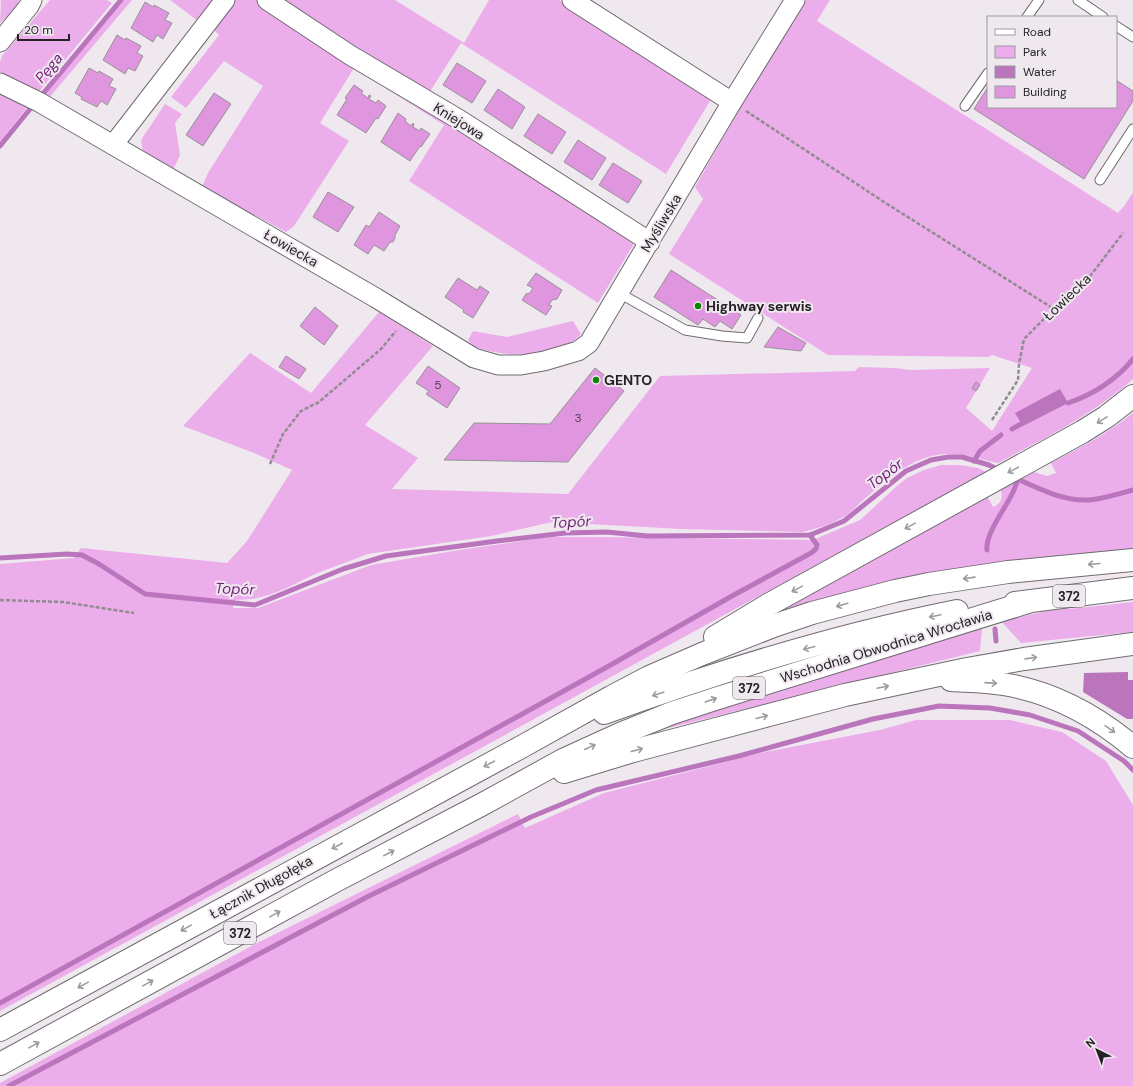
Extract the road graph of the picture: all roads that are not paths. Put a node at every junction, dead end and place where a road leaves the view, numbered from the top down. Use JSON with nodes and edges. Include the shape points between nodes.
{"nodes":[{"id":1,"x":32,"y":0,"type":"edge"},
{"id":2,"x":225,"y":0,"type":"edge"},
{"id":3,"x":267,"y":0,"type":"edge"},
{"id":4,"x":572,"y":0,"type":"edge"},
{"id":5,"x":795,"y":0,"type":"edge"},
{"id":6,"x":1039,"y":0,"type":"edge"},
{"id":7,"x":1078,"y":0,"type":"edge"},
{"id":8,"x":1028,"y":16,"type":"edge"},
{"id":9,"x":1102,"y":16,"type":"edge"},
{"id":10,"x":1117,"y":27,"type":"edge"},
{"id":11,"x":1133,"y":37,"type":"edge"},
{"id":12,"x":0,"y":42,"type":"edge"},
{"id":13,"x":987,"y":74,"type":"edge"},
{"id":14,"x":0,"y":83,"type":"edge"},
{"id":15,"x":732,"y":102,"type":"junction"},
{"id":16,"x":965,"y":106,"type":"dead end"},
{"id":17,"x":1133,"y":130,"type":"edge"},
{"id":18,"x":113,"y":145,"type":"junction"},
{"id":19,"x":1100,"y":180,"type":"dead end"},
{"id":20,"x":650,"y":242,"type":"junction"},
{"id":21,"x":619,"y":293,"type":"junction"},
{"id":22,"x":758,"y":318,"type":"dead end"},
{"id":23,"x":589,"y":343,"type":"joint"},
{"id":24,"x":1133,"y":396,"type":"edge"},
{"id":25,"x":1133,"y":560,"type":"edge"},
{"id":26,"x":1133,"y":588,"type":"edge"},
{"id":27,"x":1028,"y":602,"type":"junction"},
{"id":28,"x":1133,"y":644,"type":"edge"},
{"id":29,"x":649,"y":677,"type":"junction"},
{"id":30,"x":924,"y":678,"type":"junction"},
{"id":31,"x":523,"y":746,"type":"junction"},
{"id":32,"x":1133,"y":747,"type":"edge"},
{"id":33,"x":482,"y":805,"type":"junction"},
{"id":34,"x":0,"y":1030,"type":"edge"},
{"id":35,"x":0,"y":1064,"type":"edge"}],
"edges":[{"from":1,"to":12,"type":"street"},
{"from":2,"to":18,"type":"street"},
{"from":3,"to":20,"type":"street","name":"Kniejowa","via":[[350,55],[460,120]]},
{"from":4,"to":15,"type":"street"},
{"from":5,"to":15,"type":"street","name":"Myśliwska"},
{"from":6,"to":8,"type":"lane"},
{"from":7,"to":9,"type":"lane"},
{"from":10,"to":11,"type":"lane"},
{"from":13,"to":16,"type":"lane"},
{"from":14,"to":18,"type":"street","name":"Łowiecka","via":[[39,102]]},
{"from":15,"to":20,"type":"street","name":"Myśliwska"},
{"from":17,"to":19,"type":"lane"},
{"from":18,"to":23,"type":"street","name":"Łowiecka","via":[[474,358],[498,365],[521,365],[578,351]]},
{"from":20,"to":21,"type":"street","name":"Myśliwska"},
{"from":21,"to":22,"type":"lane","via":[[685,330],[747,338]]},
{"from":21,"to":23,"type":"street","name":"Myśliwska"},
{"from":24,"to":29,"type":"main road","one_way":true,"via":[[1106,417],[1047,452],[768,605]]},
{"from":25,"to":29,"type":"main road","one_way":true,"via":[[1008,572],[895,591],[776,625]]},
{"from":26,"to":27,"type":"main road","name":"Wschodnia Obwodnica Wrocławia","number":"372"},
{"from":27,"to":31,"type":"main road","name":"Wschodnia Obwodnica Wrocławia","number":"372","one_way":true,"via":[[972,608],[802,649],[647,698]]},
{"from":33,"to":27,"type":"main road","name":"Wschodnia Obwodnica Wrocławia","number":"372","one_way":true,"via":[[563,760],[672,713]]},
{"from":30,"to":28,"type":"main road","one_way":true,"via":[[1024,659]]},
{"from":29,"to":31,"type":"main road"},
{"from":30,"to":32,"type":"main road","one_way":true,"via":[[1001,684],[1058,699],[1085,712]]},
{"from":33,"to":30,"type":"main road","one_way":true,"via":[[568,771],[632,751],[845,695]]},
{"from":31,"to":34,"type":"main road","name":"Łącznik Długołęka","number":"372","one_way":true},
{"from":35,"to":33,"type":"main road","number":"372","one_way":true,"via":[[330,884]]}]}
